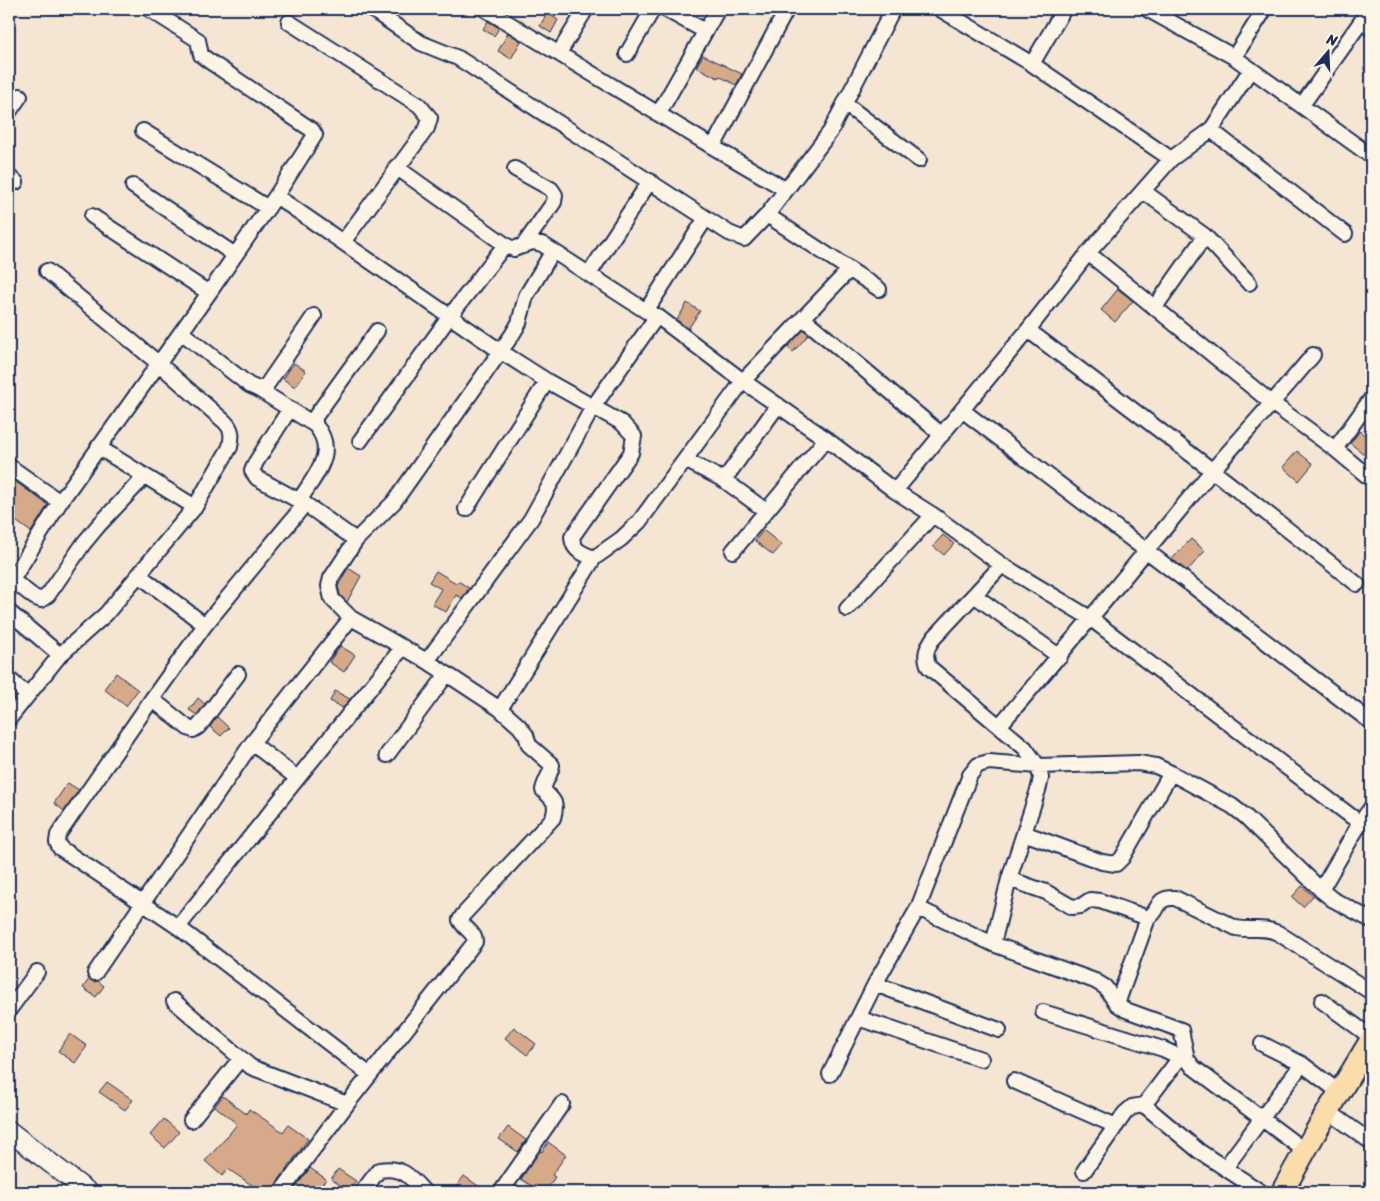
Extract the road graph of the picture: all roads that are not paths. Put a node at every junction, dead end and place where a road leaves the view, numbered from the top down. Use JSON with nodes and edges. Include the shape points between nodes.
{"nodes":[{"id":1,"x":149,"y":9,"type":"edge"},
{"id":2,"x":371,"y":9,"type":"edge"},
{"id":3,"x":485,"y":9,"type":"edge"},
{"id":4,"x":586,"y":9,"type":"edge"},
{"id":5,"x":654,"y":9,"type":"edge"},
{"id":6,"x":665,"y":9,"type":"edge"},
{"id":7,"x":718,"y":9,"type":"edge"},
{"id":8,"x":786,"y":9,"type":"edge"},
{"id":9,"x":893,"y":9,"type":"edge"},
{"id":10,"x":1064,"y":9,"type":"edge"},
{"id":11,"x":1264,"y":9,"type":"edge"},
{"id":12,"x":946,"y":10,"type":"edge"},
{"id":13,"x":1156,"y":11,"type":"edge"},
{"id":14,"x":1368,"y":19,"type":"edge"},
{"id":15,"x":289,"y":22,"type":"dead end"},
{"id":16,"x":705,"y":32,"type":"junction"},
{"id":17,"x":559,"y":53,"type":"junction"},
{"id":18,"x":627,"y":54,"type":"dead end"},
{"id":19,"x":1234,"y":57,"type":"junction"},
{"id":20,"x":1032,"y":64,"type":"junction"},
{"id":21,"x":1251,"y":69,"type":"junction"},
{"id":22,"x":20,"y":96,"type":"dead end"},
{"id":23,"x":845,"y":104,"type":"junction"},
{"id":24,"x":1302,"y":105,"type":"junction"},
{"id":25,"x":9,"y":112,"type":"edge"},
{"id":26,"x":660,"y":114,"type":"junction"},
{"id":27,"x":1212,"y":130,"type":"junction"},
{"id":28,"x":143,"y":131,"type":"dead end"},
{"id":29,"x":713,"y":147,"type":"junction"},
{"id":30,"x":1371,"y":156,"type":"edge"},
{"id":31,"x":919,"y":160,"type":"dead end"},
{"id":32,"x":1171,"y":160,"type":"junction"},
{"id":33,"x":396,"y":168,"type":"junction"},
{"id":34,"x":515,"y":169,"type":"dead end"},
{"id":35,"x":650,"y":181,"type":"junction"},
{"id":36,"x":133,"y":186,"type":"dead end"},
{"id":37,"x":785,"y":189,"type":"junction"},
{"id":38,"x":1143,"y":191,"type":"junction"},
{"id":39,"x":276,"y":196,"type":"junction"},
{"id":40,"x":268,"y":208,"type":"junction"},
{"id":41,"x":767,"y":215,"type":"junction"},
{"id":42,"x":92,"y":216,"type":"dead end"},
{"id":43,"x":706,"y":218,"type":"junction"},
{"id":44,"x":1345,"y":234,"type":"dead end"},
{"id":45,"x":1205,"y":236,"type":"junction"},
{"id":46,"x":343,"y":242,"type":"junction"},
{"id":47,"x":505,"y":245,"type":"junction"},
{"id":48,"x":523,"y":246,"type":"junction"},
{"id":49,"x":553,"y":251,"type":"junction"},
{"id":50,"x":1088,"y":253,"type":"junction"},
{"id":51,"x":235,"y":255,"type":"junction"},
{"id":52,"x":849,"y":270,"type":"junction"},
{"id":53,"x":47,"y":271,"type":"dead end"},
{"id":54,"x":589,"y":274,"type":"junction"},
{"id":55,"x":1249,"y":283,"type":"dead end"},
{"id":56,"x":879,"y":289,"type":"dead end"},
{"id":57,"x":209,"y":293,"type":"junction"},
{"id":58,"x":1155,"y":308,"type":"junction"},
{"id":59,"x":651,"y":313,"type":"junction"},
{"id":60,"x":314,"y":316,"type":"dead end"},
{"id":61,"x":450,"y":316,"type":"junction"},
{"id":62,"x":803,"y":318,"type":"junction"},
{"id":63,"x":1028,"y":330,"type":"junction"},
{"id":64,"x":376,"y":331,"type":"dead end"},
{"id":65,"x":181,"y":332,"type":"junction"},
{"id":66,"x":500,"y":351,"type":"junction"},
{"id":67,"x":1313,"y":355,"type":"dead end"},
{"id":68,"x":158,"y":363,"type":"junction"},
{"id":69,"x":547,"y":381,"type":"junction"},
{"id":70,"x":744,"y":381,"type":"junction"},
{"id":71,"x":258,"y":389,"type":"junction"},
{"id":72,"x":1371,"y":399,"type":"edge"},
{"id":73,"x":1273,"y":404,"type":"junction"},
{"id":74,"x":778,"y":405,"type":"junction"},
{"id":75,"x":593,"y":407,"type":"junction"},
{"id":76,"x":289,"y":410,"type":"junction"},
{"id":77,"x":962,"y":410,"type":"junction"},
{"id":78,"x":315,"y":425,"type":"junction"},
{"id":79,"x":942,"y":435,"type":"junction"},
{"id":80,"x":826,"y":439,"type":"junction"},
{"id":81,"x":360,"y":441,"type":"dead end"},
{"id":82,"x":98,"y":447,"type":"junction"},
{"id":83,"x":1335,"y":449,"type":"junction"},
{"id":84,"x":684,"y":460,"type":"junction"},
{"id":85,"x":9,"y":466,"type":"edge"},
{"id":86,"x":1213,"y":471,"type":"junction"},
{"id":87,"x":145,"y":476,"type":"junction"},
{"id":88,"x":1371,"y":479,"type":"edge"},
{"id":89,"x":724,"y":480,"type":"junction"},
{"id":90,"x":895,"y":492,"type":"junction"},
{"id":91,"x":60,"y":502,"type":"junction"},
{"id":92,"x":302,"y":502,"type":"junction"},
{"id":93,"x":196,"y":507,"type":"junction"},
{"id":94,"x":466,"y":508,"type":"dead end"},
{"id":95,"x":766,"y":511,"type":"junction"},
{"id":96,"x":933,"y":515,"type":"junction"},
{"id":97,"x":356,"y":540,"type":"junction"},
{"id":98,"x":733,"y":551,"type":"dead end"},
{"id":99,"x":1146,"y":551,"type":"junction"},
{"id":100,"x":594,"y":558,"type":"junction"},
{"id":101,"x":1002,"y":565,"type":"junction"},
{"id":102,"x":138,"y":575,"type":"junction"},
{"id":103,"x":10,"y":583,"type":"edge"},
{"id":104,"x":1357,"y":584,"type":"dead end"},
{"id":105,"x":974,"y":594,"type":"junction"},
{"id":106,"x":847,"y":609,"type":"dead end"},
{"id":107,"x":9,"y":612,"type":"edge"},
{"id":108,"x":351,"y":618,"type":"junction"},
{"id":109,"x":1090,"y":618,"type":"junction"},
{"id":110,"x":205,"y":625,"type":"junction"},
{"id":111,"x":403,"y":647,"type":"junction"},
{"id":112,"x":60,"y":655,"type":"junction"},
{"id":113,"x":1060,"y":657,"type":"junction"},
{"id":114,"x":427,"y":661,"type":"junction"},
{"id":115,"x":238,"y":674,"type":"dead end"},
{"id":116,"x":447,"y":674,"type":"junction"},
{"id":117,"x":9,"y":678,"type":"edge"},
{"id":118,"x":28,"y":695,"type":"junction"},
{"id":119,"x":152,"y":699,"type":"junction"},
{"id":120,"x":500,"y":709,"type":"junction"},
{"id":121,"x":9,"y":719,"type":"edge"},
{"id":122,"x":1371,"y":722,"type":"edge"},
{"id":123,"x":1000,"y":725,"type":"junction"},
{"id":124,"x":252,"y":743,"type":"junction"},
{"id":125,"x":387,"y":755,"type":"dead end"},
{"id":126,"x":1038,"y":766,"type":"junction"},
{"id":127,"x":1171,"y":773,"type":"junction"},
{"id":128,"x":297,"y":778,"type":"junction"},
{"id":129,"x":1371,"y":808,"type":"edge"},
{"id":130,"x":1360,"y":823,"type":"junction"},
{"id":131,"x":1024,"y":833,"type":"junction"},
{"id":132,"x":1009,"y":879,"type":"junction"},
{"id":133,"x":1321,"y":890,"type":"junction"},
{"id":134,"x":144,"y":903,"type":"junction"},
{"id":135,"x":918,"y":908,"type":"junction"},
{"id":136,"x":1148,"y":918,"type":"junction"},
{"id":137,"x":1371,"y":920,"type":"edge"},
{"id":138,"x":178,"y":927,"type":"junction"},
{"id":139,"x":993,"y":944,"type":"junction"},
{"id":140,"x":37,"y":972,"type":"dead end"},
{"id":141,"x":95,"y":973,"type":"dead end"},
{"id":142,"x":875,"y":984,"type":"junction"},
{"id":143,"x":1371,"y":992,"type":"edge"},
{"id":144,"x":174,"y":1001,"type":"dead end"},
{"id":145,"x":1322,"y":1001,"type":"dead end"},
{"id":146,"x":1117,"y":1004,"type":"junction"},
{"id":147,"x":9,"y":1010,"type":"edge"},
{"id":148,"x":1043,"y":1012,"type":"dead end"},
{"id":149,"x":858,"y":1018,"type":"junction"},
{"id":150,"x":999,"y":1030,"type":"dead end"},
{"id":151,"x":1371,"y":1038,"type":"edge"},
{"id":152,"x":1262,"y":1044,"type":"dead end"},
{"id":153,"x":1182,"y":1054,"type":"junction"},
{"id":154,"x":241,"y":1058,"type":"junction"},
{"id":155,"x":981,"y":1059,"type":"dead end"},
{"id":156,"x":1302,"y":1064,"type":"junction"},
{"id":157,"x":830,"y":1074,"type":"dead end"},
{"id":158,"x":370,"y":1075,"type":"junction"},
{"id":159,"x":1014,"y":1081,"type":"dead end"},
{"id":160,"x":1339,"y":1092,"type":"junction"},
{"id":161,"x":347,"y":1104,"type":"junction"},
{"id":162,"x":562,"y":1104,"type":"dead end"},
{"id":163,"x":1144,"y":1105,"type":"junction"},
{"id":164,"x":1328,"y":1111,"type":"junction"},
{"id":165,"x":1261,"y":1118,"type":"junction"},
{"id":166,"x":191,"y":1120,"type":"dead end"},
{"id":167,"x":1116,"y":1126,"type":"junction"},
{"id":168,"x":9,"y":1131,"type":"edge"},
{"id":169,"x":1371,"y":1142,"type":"edge"},
{"id":170,"x":1305,"y":1151,"type":"junction"},
{"id":171,"x":1225,"y":1168,"type":"junction"},
{"id":172,"x":1084,"y":1170,"type":"dead end"},
{"id":173,"x":86,"y":1192,"type":"edge"},
{"id":174,"x":281,"y":1192,"type":"edge"},
{"id":175,"x":362,"y":1192,"type":"edge"},
{"id":176,"x":424,"y":1192,"type":"edge"},
{"id":177,"x":501,"y":1192,"type":"edge"},
{"id":178,"x":1261,"y":1192,"type":"edge"},
{"id":179,"x":1282,"y":1192,"type":"edge"}],
"edges":[{"from":1,"to":39,"type":"street","via":[[198,40],[201,54],[209,61],[312,130],[315,136]]},
{"from":2,"to":35,"type":"street","via":[[421,42],[458,58]]},
{"from":3,"to":17,"type":"street"},
{"from":4,"to":17,"type":"street"},
{"from":5,"to":18,"type":"street"},
{"from":6,"to":16,"type":"street"},
{"from":7,"to":16,"type":"street"},
{"from":8,"to":29,"type":"street"},
{"from":9,"to":23,"type":"street"},
{"from":10,"to":20,"type":"street"},
{"from":11,"to":19,"type":"street"},
{"from":12,"to":20,"type":"street"},
{"from":13,"to":19,"type":"street"},
{"from":14,"to":24,"type":"street"},
{"from":15,"to":33,"type":"street","via":[[419,105],[430,118]]},
{"from":16,"to":26,"type":"street"},
{"from":17,"to":26,"type":"street"},
{"from":19,"to":21,"type":"street"},
{"from":20,"to":32,"type":"street"},
{"from":21,"to":24,"type":"street"},
{"from":21,"to":27,"type":"street"},
{"from":22,"to":25,"type":"street"},
{"from":23,"to":31,"type":"street"},
{"from":23,"to":37,"type":"street","via":[[830,132]]},
{"from":24,"to":30,"type":"street"},
{"from":26,"to":29,"type":"street"},
{"from":27,"to":32,"type":"street"},
{"from":27,"to":44,"type":"street"},
{"from":28,"to":40,"type":"street"},
{"from":29,"to":37,"type":"street"},
{"from":32,"to":38,"type":"street"},
{"from":33,"to":46,"type":"street"},
{"from":33,"to":47,"type":"street"},
{"from":34,"to":48,"type":"street","via":[[555,195],[554,202]]},
{"from":35,"to":43,"type":"street"},
{"from":35,"to":54,"type":"street"},
{"from":36,"to":51,"type":"street"},
{"from":37,"to":41,"type":"street"},
{"from":38,"to":45,"type":"street"},
{"from":38,"to":50,"type":"street"},
{"from":39,"to":40,"type":"street"},
{"from":39,"to":46,"type":"street"},
{"from":40,"to":51,"type":"street"},
{"from":41,"to":43,"type":"street","via":[[744,239]]},
{"from":41,"to":52,"type":"street"},
{"from":42,"to":57,"type":"street"},
{"from":43,"to":59,"type":"street"},
{"from":45,"to":55,"type":"street"},
{"from":45,"to":58,"type":"street"},
{"from":46,"to":61,"type":"street"},
{"from":47,"to":48,"type":"street","via":[[514,249]]},
{"from":47,"to":61,"type":"street"},
{"from":48,"to":49,"type":"street","via":[[532,242]]},
{"from":49,"to":54,"type":"street"},
{"from":49,"to":66,"type":"street","via":[[526,296],[519,323]]},
{"from":50,"to":58,"type":"street"},
{"from":50,"to":63,"type":"street"},
{"from":51,"to":57,"type":"street"},
{"from":52,"to":56,"type":"street"},
{"from":52,"to":62,"type":"street"},
{"from":53,"to":68,"type":"street"},
{"from":54,"to":59,"type":"street"},
{"from":57,"to":65,"type":"street"},
{"from":58,"to":73,"type":"street"},
{"from":59,"to":70,"type":"street"},
{"from":59,"to":75,"type":"street"},
{"from":60,"to":71,"type":"street","via":[[266,386]]},
{"from":61,"to":66,"type":"street"},
{"from":61,"to":81,"type":"street"},
{"from":62,"to":70,"type":"street"},
{"from":62,"to":79,"type":"street"},
{"from":63,"to":77,"type":"street"},
{"from":63,"to":86,"type":"street"},
{"from":64,"to":78,"type":"street","via":[[319,409]]},
{"from":65,"to":68,"type":"street"},
{"from":65,"to":71,"type":"street"},
{"from":66,"to":69,"type":"street"},
{"from":66,"to":97,"type":"street","via":[[394,502]]},
{"from":67,"to":73,"type":"street"},
{"from":68,"to":82,"type":"street"},
{"from":68,"to":93,"type":"street","via":[[231,429],[230,447]]},
{"from":69,"to":75,"type":"street"},
{"from":69,"to":94,"type":"street"},
{"from":70,"to":74,"type":"street"},
{"from":70,"to":84,"type":"street"},
{"from":71,"to":76,"type":"street"},
{"from":72,"to":83,"type":"street"},
{"from":73,"to":83,"type":"street"},
{"from":73,"to":86,"type":"street"},
{"from":74,"to":80,"type":"street"},
{"from":74,"to":89,"type":"street"},
{"from":75,"to":100,"type":"street","via":[[622,423],[634,436],[631,453],[572,538],[576,550]]},
{"from":75,"to":114,"type":"street","via":[[531,519]]},
{"from":76,"to":78,"type":"street"},
{"from":76,"to":92,"type":"street","via":[[252,471],[256,478]]},
{"from":77,"to":79,"type":"street"},
{"from":77,"to":99,"type":"street"},
{"from":78,"to":92,"type":"street","via":[[325,442],[325,452]]},
{"from":79,"to":90,"type":"street"},
{"from":80,"to":90,"type":"street"},
{"from":80,"to":95,"type":"street"},
{"from":82,"to":87,"type":"street"},
{"from":82,"to":91,"type":"street"},
{"from":83,"to":88,"type":"street"},
{"from":84,"to":89,"type":"street"},
{"from":84,"to":100,"type":"street","via":[[639,522]]},
{"from":85,"to":91,"type":"street"},
{"from":86,"to":99,"type":"street"},
{"from":86,"to":104,"type":"street"},
{"from":87,"to":93,"type":"street"},
{"from":87,"to":103,"type":"street","via":[[84,543],[48,595],[41,600]]},
{"from":89,"to":95,"type":"street"},
{"from":90,"to":96,"type":"street"},
{"from":91,"to":103,"type":"street"},
{"from":92,"to":97,"type":"street"},
{"from":92,"to":110,"type":"street"},
{"from":93,"to":102,"type":"street"},
{"from":95,"to":98,"type":"street"},
{"from":96,"to":101,"type":"street"},
{"from":96,"to":106,"type":"street"},
{"from":97,"to":108,"type":"street","via":[[329,586],[332,599]]},
{"from":99,"to":109,"type":"street"},
{"from":99,"to":122,"type":"street"},
{"from":100,"to":120,"type":"street"},
{"from":101,"to":105,"type":"street"},
{"from":101,"to":109,"type":"street"},
{"from":102,"to":110,"type":"street"},
{"from":102,"to":112,"type":"street","via":[[106,614]]},
{"from":105,"to":113,"type":"street"},
{"from":105,"to":123,"type":"street","via":[[932,640],[925,658],[929,667]]},
{"from":107,"to":112,"type":"street"},
{"from":108,"to":111,"type":"street"},
{"from":108,"to":124,"type":"street"},
{"from":109,"to":113,"type":"street"},
{"from":109,"to":130,"type":"street"},
{"from":110,"to":119,"type":"street"},
{"from":111,"to":114,"type":"street"},
{"from":111,"to":128,"type":"street"},
{"from":112,"to":118,"type":"street"},
{"from":113,"to":123,"type":"street"},
{"from":114,"to":116,"type":"street"},
{"from":115,"to":119,"type":"street","via":[[203,722],[192,730]]},
{"from":116,"to":120,"type":"street"},
{"from":116,"to":125,"type":"street"},
{"from":117,"to":118,"type":"street"},
{"from":118,"to":121,"type":"street"},
{"from":119,"to":134,"type":"street","via":[[56,842],[60,848]]},
{"from":120,"to":158,"type":"street","via":[[519,726],[529,745],[552,765],[543,790],[555,802],[556,810],[553,818],[460,920],[462,926],[474,935],[475,942]]},
{"from":123,"to":126,"type":"street","via":[[1025,748]]},
{"from":124,"to":128,"type":"street"},
{"from":124,"to":134,"type":"street"},
{"from":126,"to":127,"type":"street","via":[[1138,763]]},
{"from":126,"to":131,"type":"street","via":[[1041,778]]},
{"from":126,"to":135,"type":"street","via":[[978,764],[970,775]]},
{"from":127,"to":131,"type":"street","via":[[1116,864],[1102,862]]},
{"from":127,"to":133,"type":"street","via":[[1245,816]]},
{"from":128,"to":138,"type":"street"},
{"from":129,"to":130,"type":"street"},
{"from":130,"to":133,"type":"street"},
{"from":131,"to":132,"type":"street"},
{"from":132,"to":136,"type":"street","via":[[1046,892],[1072,906],[1100,900]]},
{"from":132,"to":139,"type":"street"},
{"from":133,"to":137,"type":"street"},
{"from":134,"to":138,"type":"street"},
{"from":134,"to":141,"type":"street"},
{"from":135,"to":139,"type":"street"},
{"from":135,"to":142,"type":"street"},
{"from":136,"to":143,"type":"street","via":[[1166,898],[1175,898],[1236,928],[1259,928],[1278,933]]},
{"from":136,"to":146,"type":"street"},
{"from":138,"to":158,"type":"street"},
{"from":139,"to":146,"type":"street","via":[[1095,981],[1105,987]]},
{"from":140,"to":147,"type":"street"},
{"from":142,"to":149,"type":"street"},
{"from":142,"to":150,"type":"street"},
{"from":144,"to":154,"type":"street"},
{"from":145,"to":151,"type":"street"},
{"from":146,"to":153,"type":"street","via":[[1181,1030]]},
{"from":148,"to":153,"type":"street"},
{"from":149,"to":155,"type":"street"},
{"from":149,"to":157,"type":"street"},
{"from":151,"to":160,"type":"main road"},
{"from":152,"to":156,"type":"street"},
{"from":153,"to":163,"type":"street"},
{"from":153,"to":165,"type":"street","via":[[1194,1067]]},
{"from":154,"to":161,"type":"street","via":[[251,1067]]},
{"from":154,"to":166,"type":"street"},
{"from":156,"to":160,"type":"street"},
{"from":156,"to":165,"type":"street"},
{"from":158,"to":161,"type":"street"},
{"from":159,"to":167,"type":"street"},
{"from":160,"to":164,"type":"main road"},
{"from":161,"to":174,"type":"street"},
{"from":162,"to":177,"type":"street"},
{"from":163,"to":167,"type":"street","via":[[1132,1107]]},
{"from":163,"to":171,"type":"street","via":[[1199,1151]]},
{"from":164,"to":169,"type":"street"},
{"from":164,"to":170,"type":"main road"},
{"from":165,"to":170,"type":"street"},
{"from":165,"to":171,"type":"street"},
{"from":167,"to":172,"type":"street"},
{"from":168,"to":173,"type":"main road"},
{"from":170,"to":179,"type":"main road"},
{"from":171,"to":178,"type":"street"},
{"from":175,"to":176,"type":"street","via":[[379,1170],[390,1168],[407,1174]]}]}
